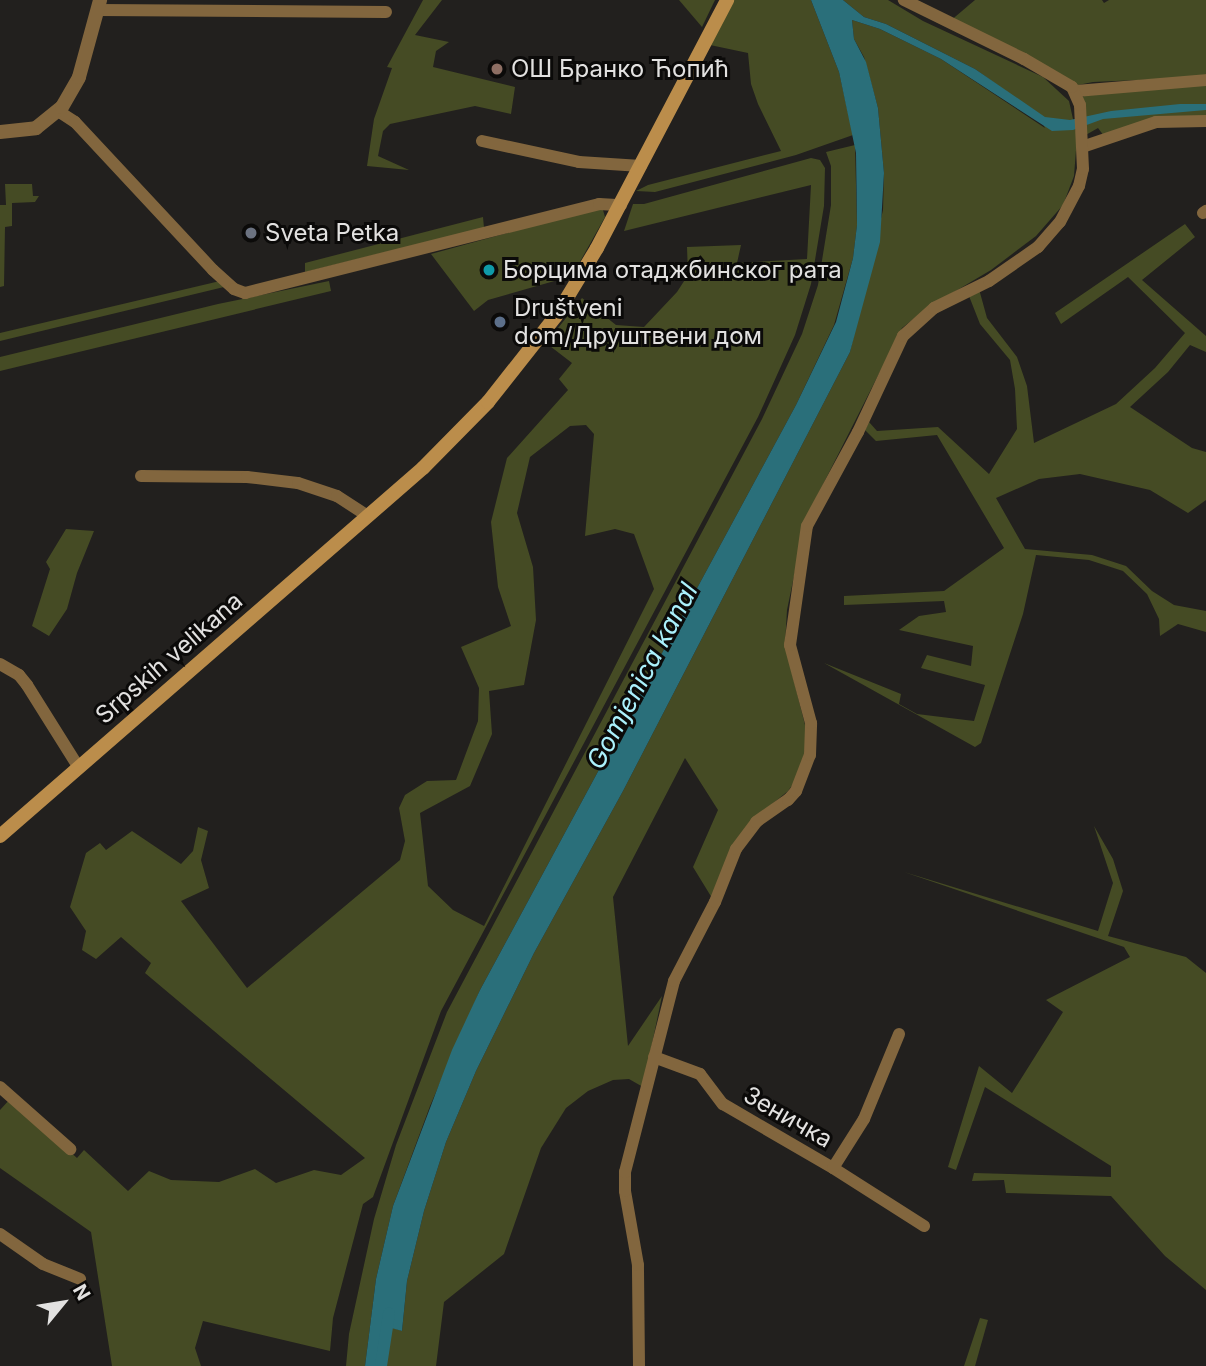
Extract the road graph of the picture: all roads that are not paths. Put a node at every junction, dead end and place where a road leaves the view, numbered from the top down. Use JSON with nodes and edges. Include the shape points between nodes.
{"nodes":[{"id":1,"x":727,"y":0,"type":"edge"},
{"id":2,"x":904,"y":0,"type":"edge"},
{"id":3,"x":98,"y":5,"type":"edge"},
{"id":4,"x":720,"y":7,"type":"edge"},
{"id":5,"x":386,"y":12,"type":"dead end"},
{"id":6,"x":1206,"y":80,"type":"edge"},
{"id":7,"x":1076,"y":91,"type":"junction"},
{"id":8,"x":58,"y":111,"type":"junction"},
{"id":9,"x":1206,"y":121,"type":"edge"},
{"id":10,"x":0,"y":132,"type":"edge"},
{"id":11,"x":482,"y":141,"type":"dead end"},
{"id":12,"x":1084,"y":141,"type":"junction"},
{"id":13,"x":641,"y":166,"type":"junction"},
{"id":14,"x":621,"y":205,"type":"junction"},
{"id":15,"x":141,"y":476,"type":"dead end"},
{"id":16,"x":368,"y":516,"type":"junction"},
{"id":17,"x":0,"y":664,"type":"edge"},
{"id":18,"x":79,"y":768,"type":"junction"},
{"id":19,"x":0,"y":836,"type":"edge"},
{"id":20,"x":899,"y":1034,"type":"dead end"},
{"id":21,"x":654,"y":1057,"type":"junction"},
{"id":22,"x":0,"y":1087,"type":"edge"},
{"id":23,"x":70,"y":1149,"type":"dead end"},
{"id":24,"x":833,"y":1168,"type":"junction"},
{"id":25,"x":924,"y":1226,"type":"dead end"},
{"id":26,"x":0,"y":1234,"type":"edge"},
{"id":27,"x":80,"y":1279,"type":"dead end"},
{"id":28,"x":639,"y":1366,"type":"edge"}],
"edges":[{"from":1,"to":4,"type":"main road","name":"Srpskih velikana"},
{"from":2,"to":7,"type":"street","via":[[1024,59]]},
{"from":3,"to":5,"type":"street"},
{"from":3,"to":8,"type":"street","via":[[79,77]]},
{"from":4,"to":13,"type":"main road","name":"Srpskih velikana"},
{"from":6,"to":7,"type":"street"},
{"from":7,"to":12,"type":"street"},
{"from":8,"to":10,"type":"street","via":[[36,128]]},
{"from":8,"to":14,"type":"street","via":[[75,122],[213,270],[245,293],[599,204]]},
{"from":9,"to":12,"type":"street","via":[[1156,122]]},
{"from":11,"to":13,"type":"street","via":[[579,162]]},
{"from":12,"to":21,"type":"street","via":[[1083,169],[1073,199],[1038,247],[980,286],[934,308],[903,336],[858,432],[813,512],[803,545],[790,645],[811,723],[807,766],[788,800],[757,822],[736,849],[715,902],[674,981]]},
{"from":13,"to":14,"type":"main road","name":"Srpskih velikana"},
{"from":14,"to":16,"type":"main road","name":"Srpskih velikana","via":[[556,316],[514,371],[449,443]]},
{"from":15,"to":16,"type":"street","via":[[247,477],[298,483],[337,496]]},
{"from":16,"to":18,"type":"main road","name":"Srpskih velikana"},
{"from":17,"to":18,"type":"street","via":[[27,685]]},
{"from":18,"to":19,"type":"main road","name":"Srpskih velikana"},
{"from":20,"to":24,"type":"street","name":"Зеничка","via":[[864,1119]]},
{"from":21,"to":24,"type":"street","name":"Зеничка","via":[[700,1074],[723,1104]]},
{"from":21,"to":28,"type":"street","via":[[625,1172],[638,1265]]},
{"from":22,"to":23,"type":"street"},
{"from":24,"to":25,"type":"street","name":"Зеничка"},
{"from":26,"to":27,"type":"street","via":[[43,1265]]}]}
